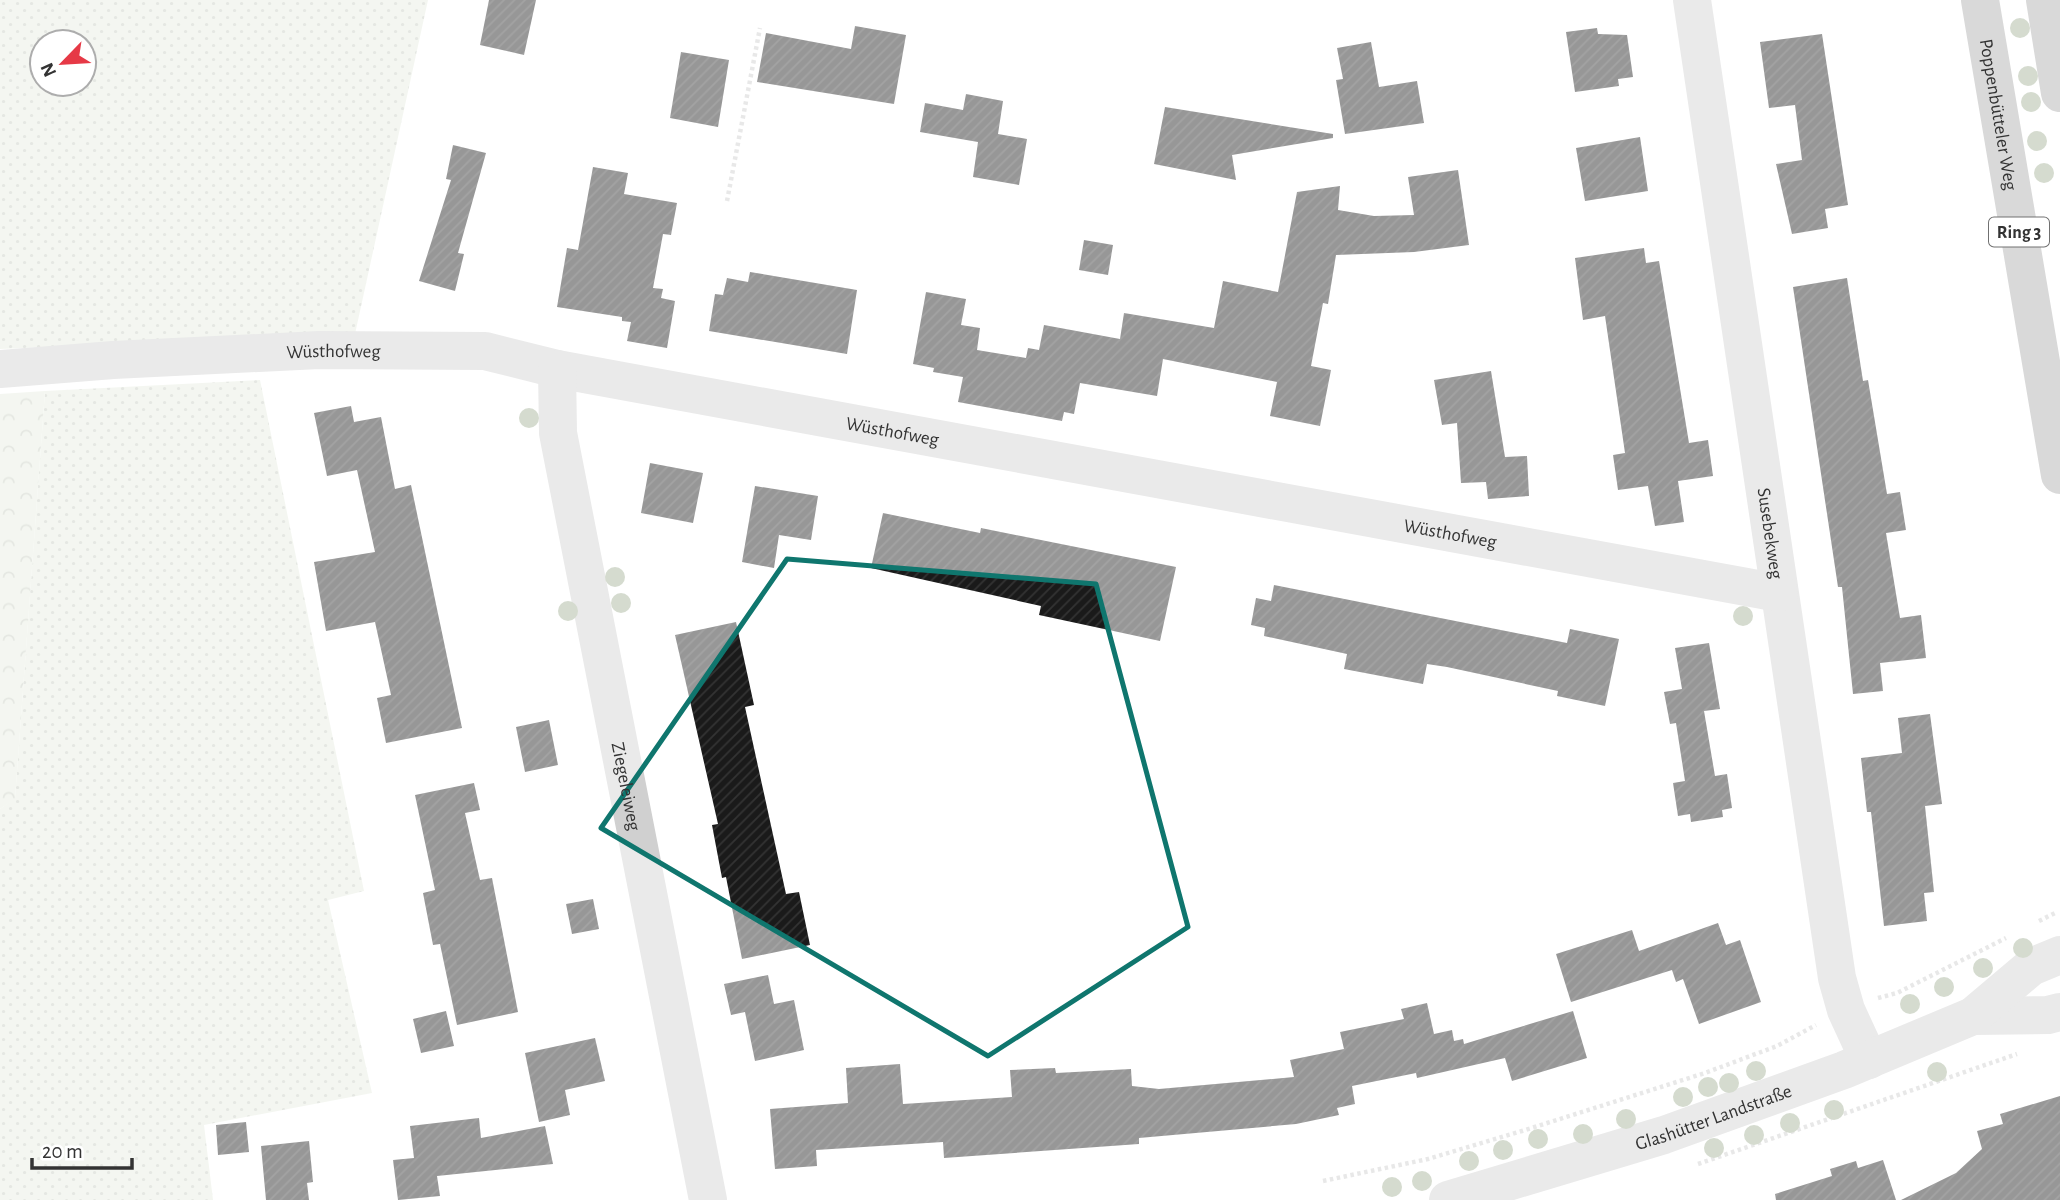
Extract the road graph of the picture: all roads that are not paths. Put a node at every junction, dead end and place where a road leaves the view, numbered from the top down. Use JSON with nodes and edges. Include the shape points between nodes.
{"nodes":[{"id":1,"x":1692,"y":0,"type":"edge"},
{"id":2,"x":1980,"y":0,"type":"edge"},
{"id":3,"x":2045,"y":0,"type":"edge"},
{"id":4,"x":2060,"y":93,"type":"edge"},
{"id":5,"x":0,"y":369,"type":"edge"},
{"id":6,"x":557,"y":369,"type":"junction"},
{"id":7,"x":2060,"y":475,"type":"edge"},
{"id":8,"x":1779,"y":593,"type":"junction"},
{"id":9,"x":2060,"y":955,"type":"edge"},
{"id":10,"x":2060,"y":1012,"type":"edge"},
{"id":11,"x":1973,"y":1016,"type":"junction"},
{"id":12,"x":1869,"y":1060,"type":"junction"},
{"id":13,"x":708,"y":1200,"type":"edge"},
{"id":14,"x":1448,"y":1200,"type":"edge"}],
"edges":[{"from":1,"to":8,"type":"street","name":"Susebekweg"},
{"from":2,"to":7,"type":"main road","name":"Poppenbütteler Weg","number":"Ring 3"},
{"from":3,"to":4,"type":"main road"},
{"from":5,"to":6,"type":"street","name":"Wüsthofweg","via":[[333,350],[485,351]]},
{"from":6,"to":8,"type":"street","name":"Wüsthofweg"},
{"from":6,"to":13,"type":"street","name":"Ziegeleiweg","via":[[558,433]]},
{"from":8,"to":12,"type":"street","name":"Susebekweg","via":[[1837,978]]},
{"from":9,"to":11,"type":"street","name":"Glashütter Landstraße","via":[[2031,967]]},
{"from":10,"to":11,"type":"street","name":"Glashütter Landstraße"},
{"from":11,"to":12,"type":"street","name":"Glashütter Landstraße"},
{"from":12,"to":14,"type":"street","name":"Glashütter Landstraße","via":[[1664,1135]]}]}
